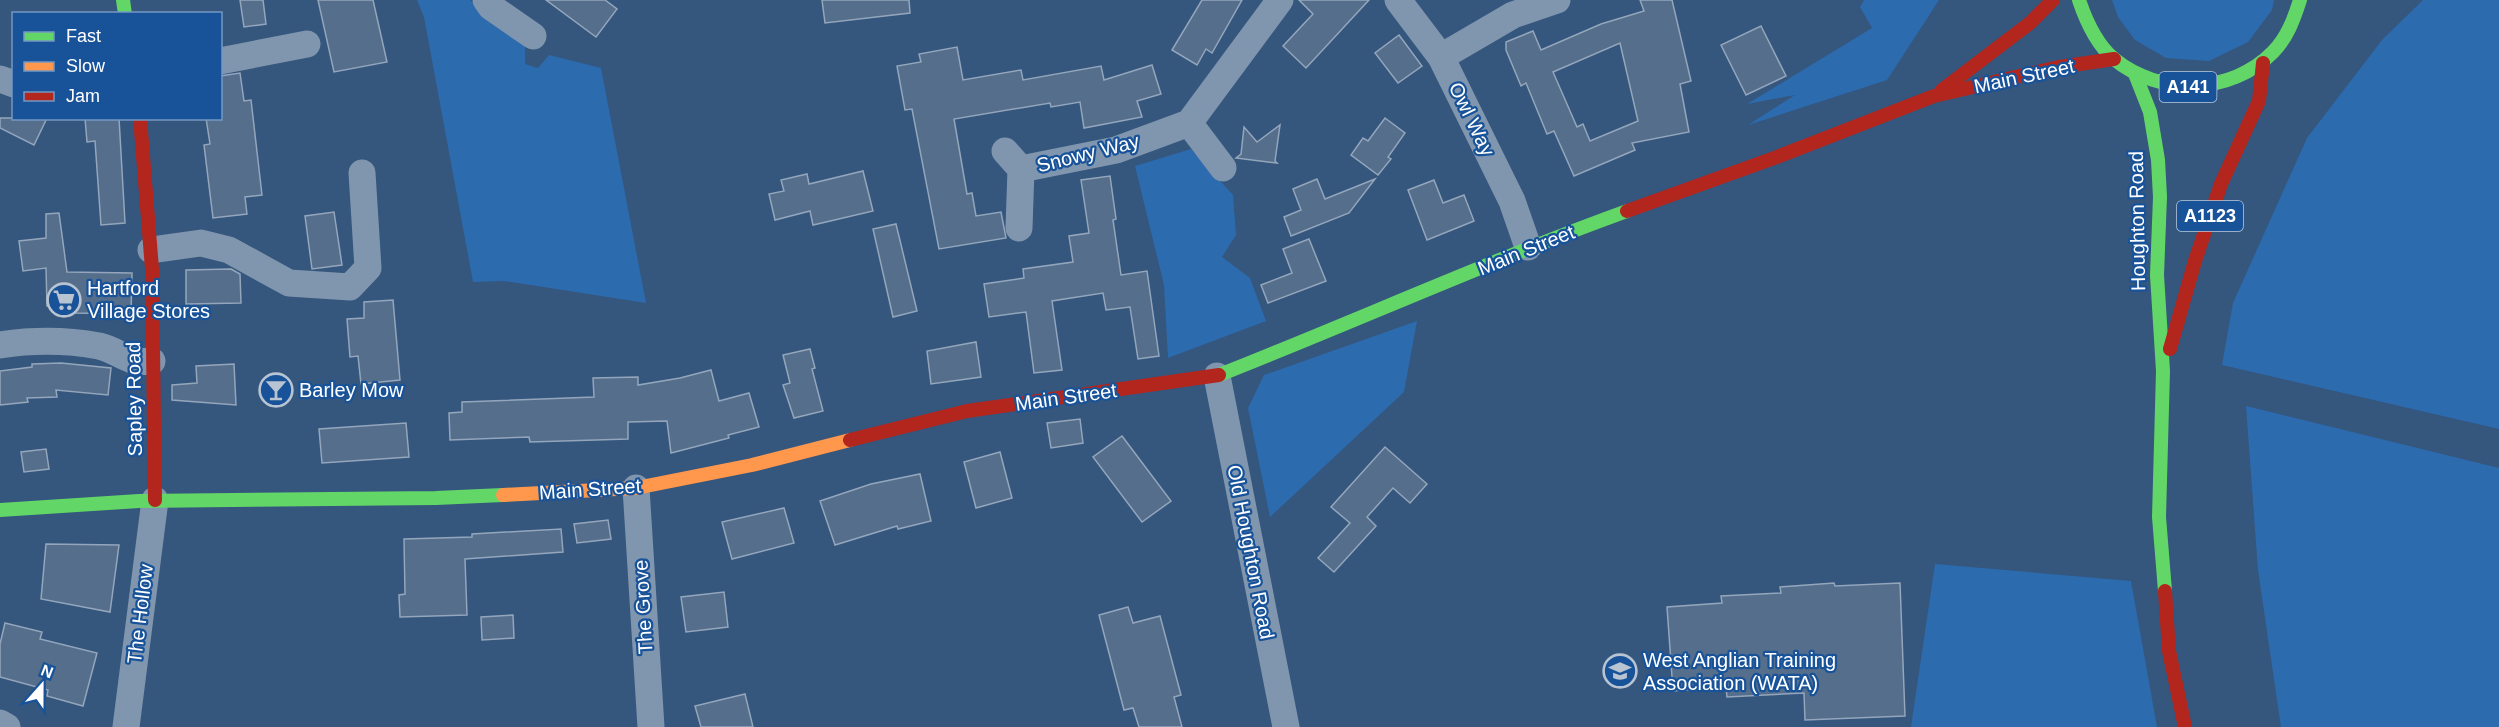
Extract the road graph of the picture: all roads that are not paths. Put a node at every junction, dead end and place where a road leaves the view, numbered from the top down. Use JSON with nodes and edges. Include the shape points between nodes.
{"nodes":[{"id":1,"x":486,"y":0,"type":"edge"},
{"id":2,"x":1280,"y":0,"type":"edge"},
{"id":3,"x":1398,"y":0,"type":"edge"},
{"id":4,"x":1557,"y":0,"type":"edge"},
{"id":5,"x":2053,"y":0,"type":"edge"},
{"id":6,"x":2079,"y":0,"type":"edge"},
{"id":7,"x":2300,"y":0,"type":"edge"},
{"id":8,"x":533,"y":36,"type":"dead end"},
{"id":9,"x":307,"y":44,"type":"dead end"},
{"id":10,"x":1441,"y":57,"type":"junction"},
{"id":11,"x":2114,"y":59,"type":"junction"},
{"id":12,"x":222,"y":61,"type":"edge"},
{"id":13,"x":2263,"y":63,"type":"junction"},
{"id":14,"x":2135,"y":74,"type":"junction"},
{"id":15,"x":1934,"y":96,"type":"junction"},
{"id":16,"x":140,"y":120,"type":"edge"},
{"id":17,"x":1189,"y":123,"type":"junction"},
{"id":18,"x":1223,"y":168,"type":"dead end"},
{"id":19,"x":362,"y":173,"type":"dead end"},
{"id":20,"x":1019,"y":228,"type":"dead end"},
{"id":21,"x":1528,"y":247,"type":"junction"},
{"id":22,"x":151,"y":250,"type":"junction"},
{"id":23,"x":0,"y":345,"type":"edge"},
{"id":24,"x":152,"y":361,"type":"junction"},
{"id":25,"x":2163,"y":371,"type":"junction"},
{"id":26,"x":1217,"y":376,"type":"junction"},
{"id":27,"x":636,"y":488,"type":"junction"},
{"id":28,"x":155,"y":500,"type":"junction"},
{"id":29,"x":0,"y":510,"type":"edge"},
{"id":30,"x":0,"y":723,"type":"edge"},
{"id":31,"x":7,"y":727,"type":"edge"},
{"id":32,"x":126,"y":727,"type":"edge"},
{"id":33,"x":651,"y":727,"type":"edge"},
{"id":34,"x":1286,"y":727,"type":"edge"},
{"id":35,"x":2185,"y":727,"type":"edge"}],
"edges":[{"from":1,"to":8,"type":"street"},
{"from":2,"to":17,"type":"street"},
{"from":3,"to":10,"type":"street","name":"Owl Way"},
{"from":4,"to":10,"type":"street","via":[[1513,15]]},
{"from":5,"to":15,"type":"main road","name":"Main Street","via":[[2030,23]]},
{"from":6,"to":11,"type":"main road","number":"A141","via":[[2099,42]]},
{"from":7,"to":13,"type":"main road","number":"A141","via":[[2287,33]]},
{"from":9,"to":12,"type":"street"},
{"from":10,"to":21,"type":"street","name":"Owl Way","via":[[1512,201]]},
{"from":11,"to":14,"type":"main road","number":"A141"},
{"from":11,"to":15,"type":"main road","name":"Main Street","via":[[2059,67]]},
{"from":13,"to":14,"type":"main road","number":"A141","via":[[2235,78],[2197,87],[2169,86]]},
{"from":13,"to":25,"type":"main road","name":"Houghton Road","number":"A1123","via":[[2259,101],[2221,184]]},
{"from":14,"to":25,"type":"main road","name":"Houghton Road","number":"A1123","via":[[2150,112],[2158,160],[2157,275]]},
{"from":15,"to":21,"type":"main road","name":"Main Street"},
{"from":16,"to":22,"type":"main road","name":"Sapley Road"},
{"from":17,"to":18,"type":"street"},
{"from":17,"to":20,"type":"street","name":"Snowy Way","via":[[1116,150],[1013,160]]},
{"from":19,"to":22,"type":"street","via":[[368,268],[350,287],[289,283],[229,250],[201,243]]},
{"from":21,"to":26,"type":"main road","name":"Main Street"},
{"from":22,"to":24,"type":"main road","name":"Sapley Road"},
{"from":23,"to":24,"type":"street","via":[[34,340],[101,346],[138,363]]},
{"from":24,"to":28,"type":"main road","name":"Sapley Road"},
{"from":25,"to":35,"type":"main road","name":"Houghton Road","number":"A1123","via":[[2159,517],[2169,651]]},
{"from":26,"to":27,"type":"main road","name":"Main Street","via":[[967,411],[752,465]]},
{"from":26,"to":34,"type":"street","name":"Old Houghton Road"},
{"from":27,"to":28,"type":"main road","name":"Main Street","via":[[436,498]]},
{"from":27,"to":33,"type":"street","name":"The Grove"},
{"from":28,"to":29,"type":"main road","name":"Main Street"},
{"from":28,"to":32,"type":"street","name":"The Hollow"},
{"from":30,"to":31,"type":"street"}]}
